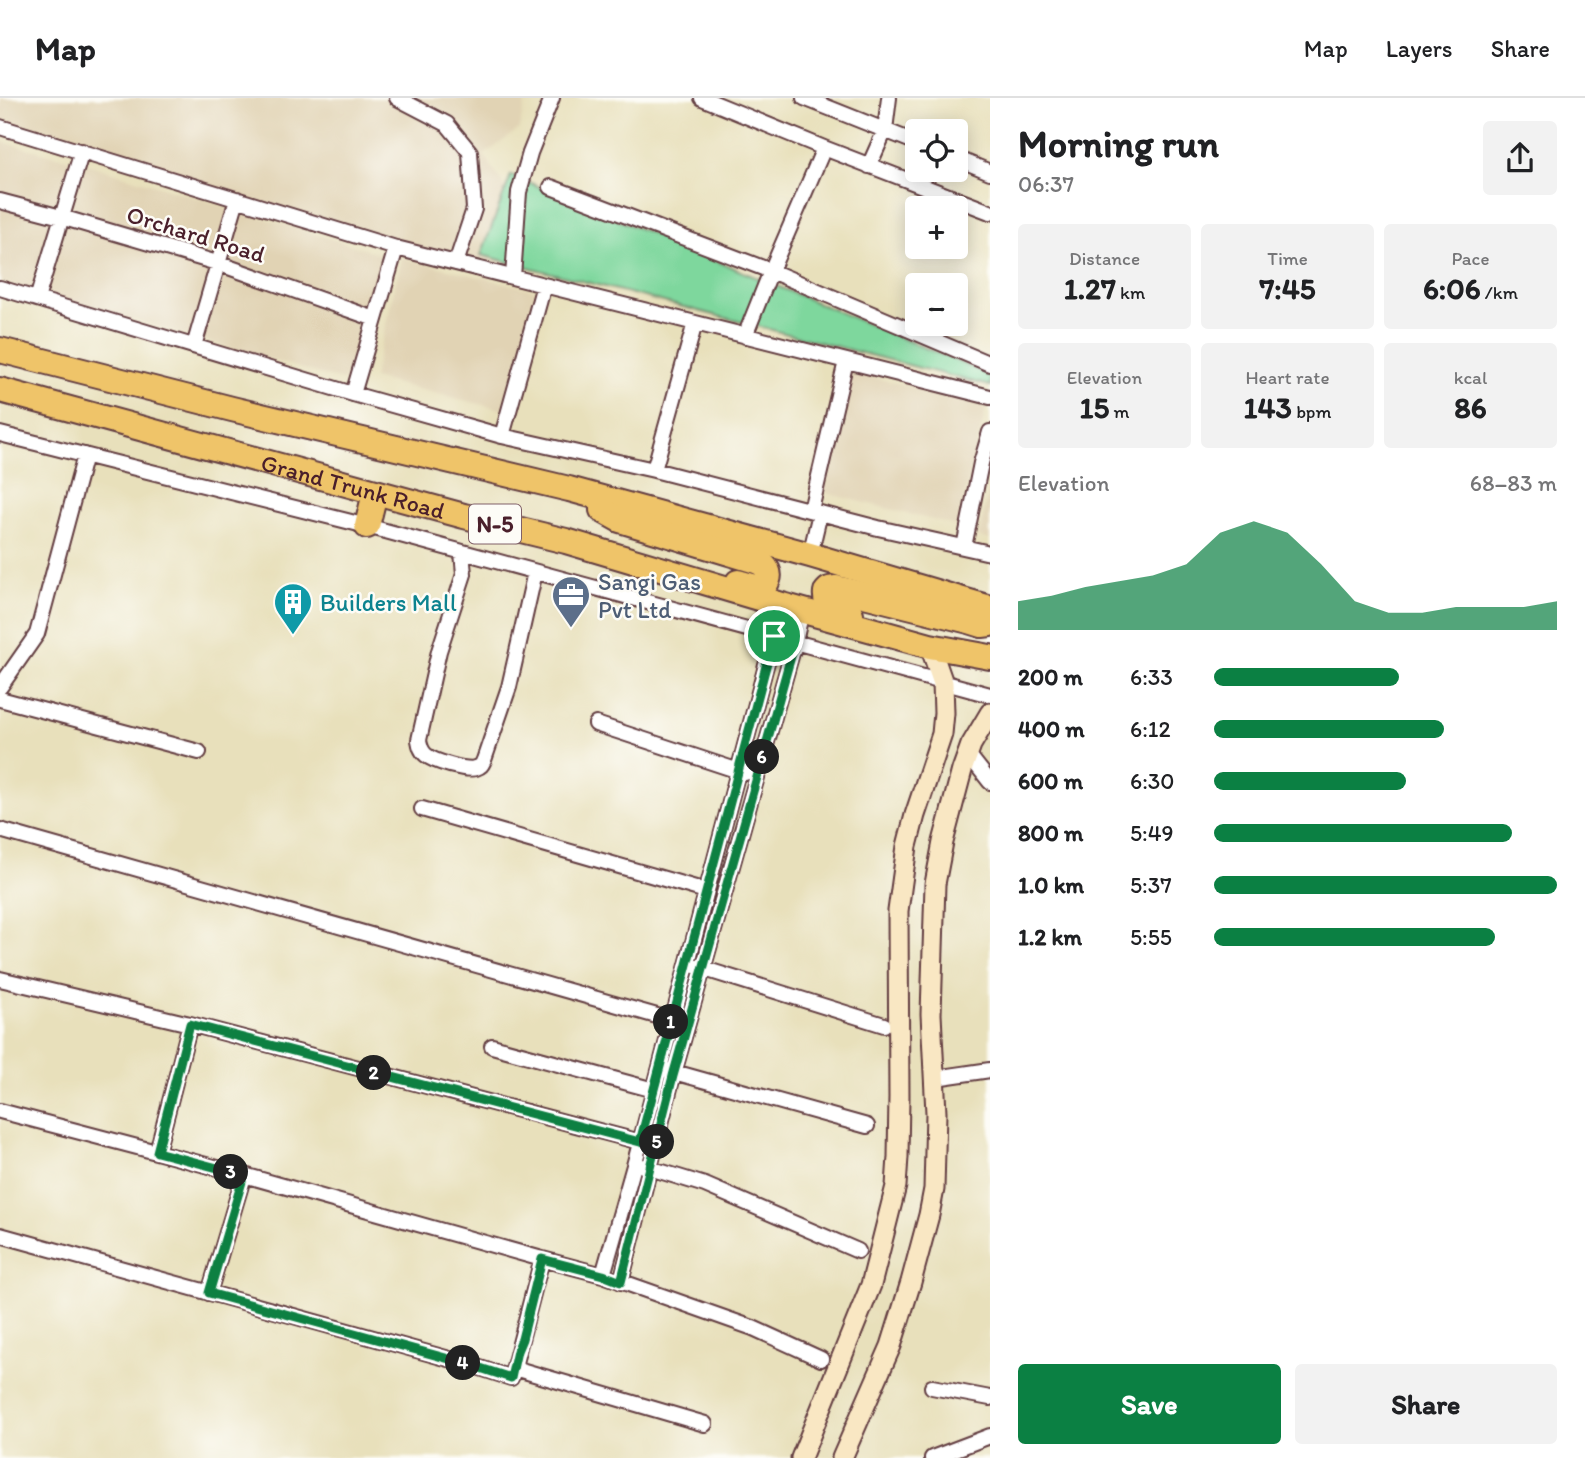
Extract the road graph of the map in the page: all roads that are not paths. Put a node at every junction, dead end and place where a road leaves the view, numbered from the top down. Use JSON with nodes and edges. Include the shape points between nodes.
{"nodes":[{"id":1,"x":397,"y":98,"type":"edge"},
{"id":2,"x":552,"y":98,"type":"edge"},
{"id":3,"x":702,"y":98,"type":"edge"},
{"id":4,"x":804,"y":98,"type":"edge"},
{"id":5,"x":889,"y":98,"type":"edge"},
{"id":6,"x":0,"y":127,"type":"edge"},
{"id":7,"x":885,"y":130,"type":"junction"},
{"id":8,"x":905,"y":138,"type":"edge"},
{"id":9,"x":824,"y":148,"type":"junction"},
{"id":10,"x":82,"y":151,"type":"junction"},
{"id":11,"x":968,"y":163,"type":"edge"},
{"id":12,"x":869,"y":166,"type":"junction"},
{"id":13,"x":990,"y":172,"type":"edge"},
{"id":14,"x":551,"y":187,"type":"dead end"},
{"id":15,"x":237,"y":199,"type":"junction"},
{"id":16,"x":0,"y":201,"type":"edge"},
{"id":17,"x":990,"y":212,"type":"edge"},
{"id":18,"x":61,"y":217,"type":"junction"},
{"id":19,"x":396,"y":248,"type":"junction"},
{"id":20,"x":217,"y":263,"type":"junction"},
{"id":21,"x":456,"y":263,"type":"junction"},
{"id":22,"x":771,"y":271,"type":"junction"},
{"id":23,"x":513,"y":277,"type":"junction"},
{"id":24,"x":544,"y":285,"type":"junction"},
{"id":25,"x":0,"y":288,"type":"edge"},
{"id":26,"x":37,"y":299,"type":"junction"},
{"id":27,"x":375,"y":319,"type":"junction"},
{"id":28,"x":695,"y":323,"type":"junction"},
{"id":29,"x":745,"y":336,"type":"junction"},
{"id":30,"x":194,"y":346,"type":"junction"},
{"id":31,"x":0,"y":350,"type":"edge"},
{"id":32,"x":846,"y":361,"type":"junction"},
{"id":33,"x":990,"y":364,"type":"edge"},
{"id":34,"x":0,"y":390,"type":"edge"},
{"id":35,"x":354,"y":394,"type":"junction"},
{"id":36,"x":990,"y":397,"type":"edge"},
{"id":37,"x":990,"y":432,"type":"edge"},
{"id":38,"x":0,"y":434,"type":"edge"},
{"id":39,"x":502,"y":436,"type":"junction"},
{"id":40,"x":85,"y":455,"type":"junction"},
{"id":41,"x":986,"y":464,"type":"edge"},
{"id":42,"x":654,"y":470,"type":"junction"},
{"id":43,"x":569,"y":489,"type":"junction"},
{"id":44,"x":375,"y":492,"type":"junction"},
{"id":45,"x":815,"y":512,"type":"junction"},
{"id":46,"x":367,"y":526,"type":"junction"},
{"id":47,"x":566,"y":541,"type":"junction"},
{"id":48,"x":964,"y":547,"type":"junction"},
{"id":49,"x":463,"y":552,"type":"junction"},
{"id":50,"x":990,"y":553,"type":"edge"},
{"id":51,"x":810,"y":555,"type":"junction"},
{"id":52,"x":535,"y":572,"type":"junction"},
{"id":53,"x":792,"y":608,"type":"junction"},
{"id":54,"x":990,"y":608,"type":"edge"},
{"id":55,"x":990,"y":624,"type":"edge"},
{"id":56,"x":774,"y":636,"type":"junction"},
{"id":57,"x":795,"y":642,"type":"junction"},
{"id":58,"x":930,"y":646,"type":"junction"},
{"id":59,"x":990,"y":655,"type":"edge"},
{"id":60,"x":943,"y":682,"type":"junction"},
{"id":61,"x":0,"y":687,"type":"edge"},
{"id":62,"x":990,"y":695,"type":"edge"},
{"id":63,"x":0,"y":699,"type":"edge"},
{"id":64,"x":990,"y":713,"type":"edge"},
{"id":65,"x":596,"y":724,"type":"dead end"},
{"id":66,"x":942,"y":734,"type":"junction"},
{"id":67,"x":970,"y":750,"type":"junction"},
{"id":68,"x":199,"y":752,"type":"dead end"},
{"id":69,"x":738,"y":770,"type":"junction"},
{"id":70,"x":757,"y":777,"type":"junction"},
{"id":71,"x":990,"y":782,"type":"edge"},
{"id":72,"x":422,"y":809,"type":"dead end"},
{"id":73,"x":0,"y":830,"type":"edge"},
{"id":74,"x":706,"y":891,"type":"junction"},
{"id":75,"x":687,"y":963,"type":"junction"},
{"id":76,"x":704,"y":969,"type":"junction"},
{"id":77,"x":0,"y":979,"type":"edge"},
{"id":78,"x":671,"y":1020,"type":"junction"},
{"id":79,"x":190,"y":1024,"type":"junction"},
{"id":80,"x":884,"y":1025,"type":"dead end"},
{"id":81,"x":492,"y":1046,"type":"dead end"},
{"id":82,"x":659,"y":1067,"type":"junction"},
{"id":83,"x":990,"y":1070,"type":"edge"},
{"id":84,"x":674,"y":1073,"type":"junction"},
{"id":85,"x":934,"y":1079,"type":"junction"},
{"id":86,"x":654,"y":1090,"type":"junction"},
{"id":87,"x":0,"y":1111,"type":"edge"},
{"id":88,"x":867,"y":1126,"type":"dead end"},
{"id":89,"x":640,"y":1142,"type":"junction"},
{"id":90,"x":655,"y":1148,"type":"junction"},
{"id":91,"x":157,"y":1152,"type":"junction"},
{"id":92,"x":635,"y":1162,"type":"junction"},
{"id":93,"x":650,"y":1169,"type":"junction"},
{"id":94,"x":244,"y":1175,"type":"junction"},
{"id":95,"x":0,"y":1235,"type":"edge"},
{"id":96,"x":858,"y":1251,"type":"dead end"},
{"id":97,"x":542,"y":1259,"type":"junction"},
{"id":98,"x":603,"y":1275,"type":"junction"},
{"id":99,"x":621,"y":1282,"type":"junction"},
{"id":100,"x":209,"y":1293,"type":"junction"},
{"id":101,"x":821,"y":1359,"type":"dead end"},
{"id":102,"x":513,"y":1368,"type":"junction"},
{"id":103,"x":932,"y":1387,"type":"dead end"},
{"id":104,"x":990,"y":1398,"type":"edge"},
{"id":105,"x":705,"y":1424,"type":"dead end"},
{"id":106,"x":990,"y":1436,"type":"edge"},
{"id":107,"x":801,"y":1458,"type":"edge"},
{"id":108,"x":842,"y":1458,"type":"edge"},
{"id":109,"x":932,"y":1458,"type":"edge"}],
"edges":[{"from":1,"to":21,"type":"street","via":[[447,124],[470,152],[474,209]]},
{"from":2,"to":23,"type":"street","via":[[519,192]]},
{"from":3,"to":9,"type":"street"},
{"from":4,"to":7,"type":"street"},
{"from":5,"to":7,"type":"street"},
{"from":6,"to":10,"type":"street"},
{"from":7,"to":8,"type":"street"},
{"from":7,"to":12,"type":"street"},
{"from":9,"to":12,"type":"street"},
{"from":9,"to":22,"type":"street"},
{"from":10,"to":15,"type":"street"},
{"from":10,"to":18,"type":"street"},
{"from":11,"to":13,"type":"street"},
{"from":12,"to":17,"type":"street"},
{"from":14,"to":22,"type":"street"},
{"from":15,"to":19,"type":"street"},
{"from":15,"to":20,"type":"street"},
{"from":16,"to":18,"type":"street","name":"Orchard Road"},
{"from":18,"to":20,"type":"street","name":"Orchard Road"},
{"from":18,"to":26,"type":"street"},
{"from":19,"to":21,"type":"street"},
{"from":19,"to":27,"type":"street"},
{"from":20,"to":27,"type":"street","name":"Orchard Road"},
{"from":20,"to":30,"type":"street"},
{"from":21,"to":23,"type":"street"},
{"from":22,"to":29,"type":"street"},
{"from":22,"to":33,"type":"street"},
{"from":23,"to":24,"type":"street"},
{"from":24,"to":28,"type":"street"},
{"from":24,"to":39,"type":"street"},
{"from":25,"to":26,"type":"street"},
{"from":26,"to":30,"type":"street"},
{"from":27,"to":35,"type":"street"},
{"from":28,"to":29,"type":"street"},
{"from":28,"to":42,"type":"street"},
{"from":29,"to":32,"type":"street"},
{"from":30,"to":35,"type":"street"},
{"from":31,"to":43,"type":"highway","name":"Grand Trunk Road","number":"N-5"},
{"from":32,"to":36,"type":"street"},
{"from":32,"to":45,"type":"street"},
{"from":34,"to":44,"type":"highway","name":"Grand Trunk Road","number":"N-5"},
{"from":35,"to":39,"type":"street"},
{"from":37,"to":41,"type":"street"},
{"from":38,"to":40,"type":"street"},
{"from":39,"to":42,"type":"street"},
{"from":40,"to":46,"type":"street"},
{"from":40,"to":61,"type":"street","via":[[37,634]]},
{"from":41,"to":48,"type":"street"},
{"from":42,"to":45,"type":"street"},
{"from":43,"to":47,"type":"highway","via":[[620,520],[764,564],[769,580],[756,587],[621,547]]},
{"from":43,"to":51,"type":"highway","name":"Grand Trunk Road","number":"N-5"},
{"from":44,"to":46,"type":"highway"},
{"from":44,"to":47,"type":"highway","name":"Grand Trunk Road","number":"N-5"},
{"from":45,"to":48,"type":"street"},
{"from":45,"to":51,"type":"street"},
{"from":46,"to":49,"type":"street"},
{"from":47,"to":53,"type":"highway","name":"Grand Trunk Road","number":"N-5"},
{"from":48,"to":50,"type":"street"},
{"from":49,"to":52,"type":"street"},
{"from":49,"to":52,"type":"street","via":[[464,574],[439,651],[419,740],[427,757],[450,764],[465,768],[482,765],[509,687]]},
{"from":51,"to":54,"type":"highway","name":"Grand Trunk Road","number":"N-5"},
{"from":52,"to":56,"type":"street"},
{"from":53,"to":56,"type":"street"},
{"from":53,"to":57,"type":"street"},
{"from":53,"to":58,"type":"highway","name":"Grand Trunk Road","number":"N-5"},
{"from":55,"to":59,"type":"highway","via":[[836,588],[826,592],[827,602],[837,610]]},
{"from":56,"to":57,"type":"street"},
{"from":56,"to":69,"type":"street"},
{"from":57,"to":60,"type":"street"},
{"from":57,"to":70,"type":"street"},
{"from":58,"to":59,"type":"highway","name":"Grand Trunk Road","number":"N-5"},
{"from":58,"to":60,"type":"street"},
{"from":60,"to":62,"type":"street"},
{"from":60,"to":66,"type":"street"},
{"from":63,"to":68,"type":"street"},
{"from":64,"to":67,"type":"street"},
{"from":65,"to":69,"type":"street"},
{"from":66,"to":67,"type":"street"},
{"from":66,"to":107,"type":"street","via":[[907,846],[898,911],[896,1186],[871,1285]]},
{"from":67,"to":71,"type":"street"},
{"from":67,"to":85,"type":"street","via":[[935,884]]},
{"from":69,"to":70,"type":"street"},
{"from":69,"to":74,"type":"street"},
{"from":70,"to":76,"type":"street"},
{"from":72,"to":74,"type":"street"},
{"from":73,"to":78,"type":"street"},
{"from":74,"to":75,"type":"street"},
{"from":75,"to":76,"type":"street"},
{"from":75,"to":78,"type":"street"},
{"from":76,"to":80,"type":"street"},
{"from":76,"to":84,"type":"street"},
{"from":77,"to":79,"type":"street"},
{"from":78,"to":82,"type":"street"},
{"from":79,"to":89,"type":"street"},
{"from":79,"to":91,"type":"street"},
{"from":81,"to":86,"type":"street"},
{"from":82,"to":84,"type":"street"},
{"from":82,"to":86,"type":"street"},
{"from":83,"to":85,"type":"street"},
{"from":84,"to":88,"type":"street"},
{"from":84,"to":90,"type":"street"},
{"from":85,"to":108,"type":"street","via":[[934,1189],[929,1215],[891,1346]]},
{"from":86,"to":89,"type":"street"},
{"from":87,"to":91,"type":"street"},
{"from":89,"to":90,"type":"street"},
{"from":89,"to":92,"type":"street"},
{"from":90,"to":93,"type":"street"},
{"from":91,"to":94,"type":"street"},
{"from":92,"to":93,"type":"street"},
{"from":92,"to":98,"type":"street"},
{"from":93,"to":96,"type":"street","via":[[705,1185]]},
{"from":93,"to":99,"type":"street"},
{"from":94,"to":97,"type":"street"},
{"from":94,"to":100,"type":"street"},
{"from":95,"to":100,"type":"street"},
{"from":97,"to":98,"type":"street"},
{"from":97,"to":102,"type":"street"},
{"from":98,"to":99,"type":"street"},
{"from":99,"to":101,"type":"street","via":[[753,1328]]},
{"from":100,"to":102,"type":"street","via":[[511,1378]]},
{"from":102,"to":105,"type":"street"},
{"from":103,"to":104,"type":"street"},
{"from":106,"to":109,"type":"street"}]}
